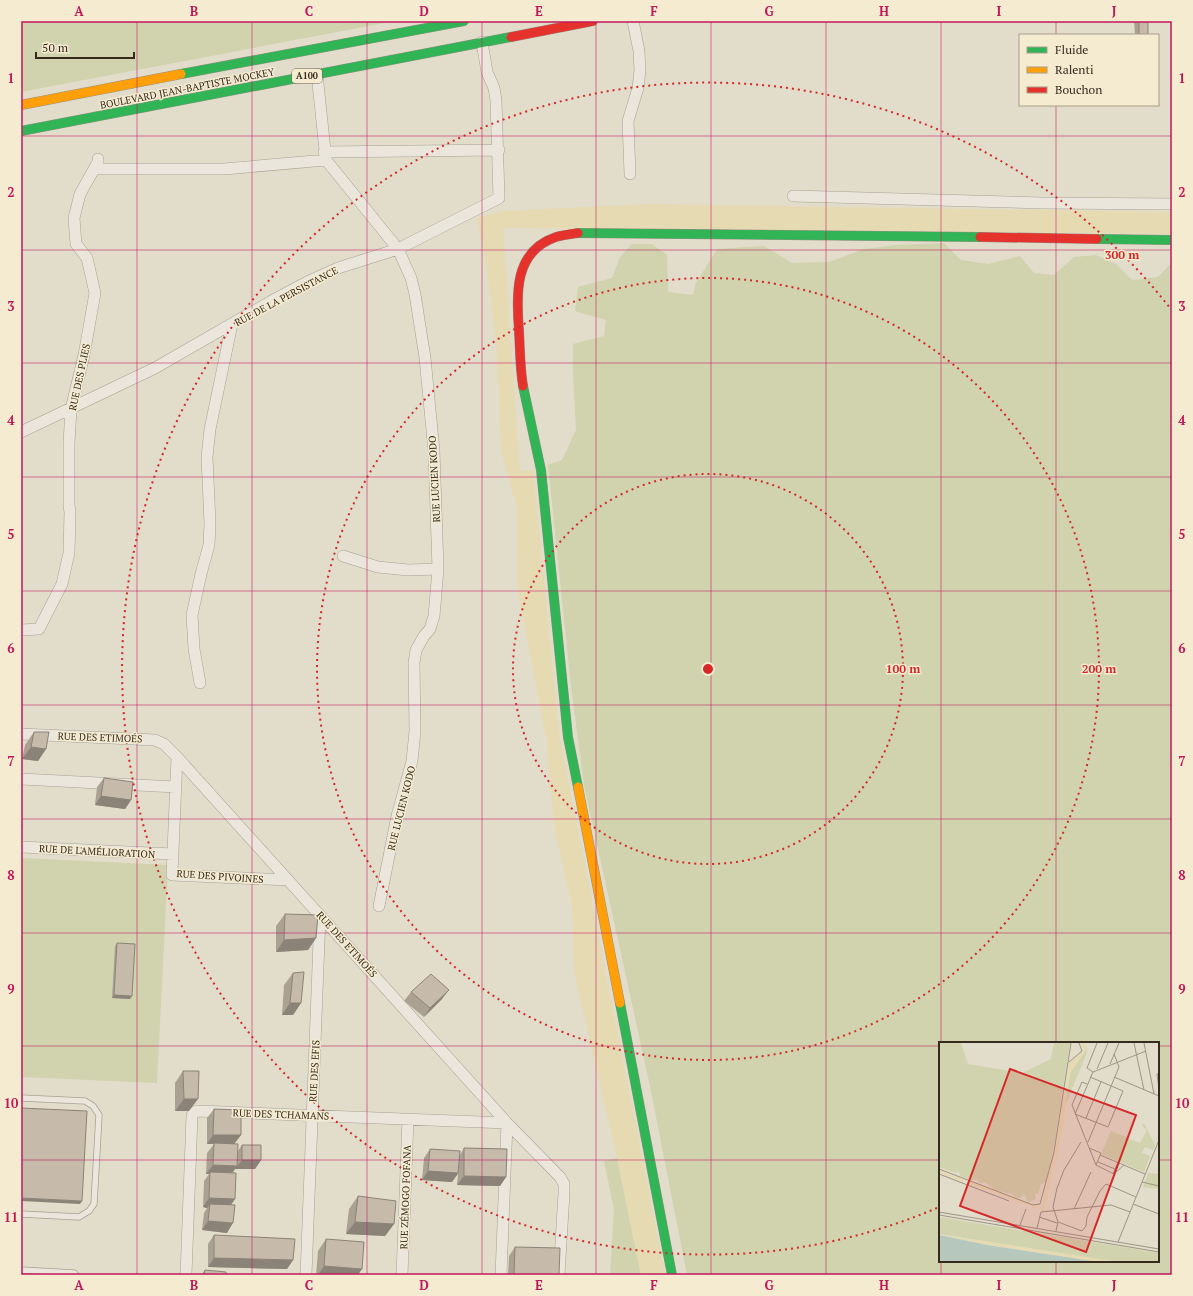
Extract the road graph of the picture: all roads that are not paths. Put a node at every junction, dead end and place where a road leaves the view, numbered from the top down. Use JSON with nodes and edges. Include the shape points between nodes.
{"nodes":[{"id":1,"x":464,"y":21,"type":"edge"},
{"id":2,"x":593,"y":21,"type":"edge"},
{"id":3,"x":633,"y":21,"type":"edge"},
{"id":4,"x":482,"y":42,"type":"junction"},
{"id":5,"x":317,"y":74,"type":"junction"},
{"id":6,"x":21,"y":105,"type":"edge"},
{"id":7,"x":21,"y":131,"type":"edge"},
{"id":8,"x":498,"y":150,"type":"junction"},
{"id":9,"x":325,"y":156,"type":"junction"},
{"id":10,"x":630,"y":174,"type":"dead end"},
{"id":11,"x":793,"y":196,"type":"dead end"},
{"id":12,"x":1172,"y":204,"type":"edge"},
{"id":13,"x":1172,"y":240,"type":"edge"},
{"id":14,"x":398,"y":249,"type":"junction"},
{"id":15,"x":232,"y":324,"type":"junction"},
{"id":16,"x":71,"y":409,"type":"junction"},
{"id":17,"x":21,"y":432,"type":"edge"},
{"id":18,"x":344,"y":556,"type":"dead end"},
{"id":19,"x":438,"y":569,"type":"junction"},
{"id":20,"x":21,"y":630,"type":"edge"},
{"id":21,"x":200,"y":683,"type":"dead end"},
{"id":22,"x":21,"y":734,"type":"edge"},
{"id":23,"x":177,"y":756,"type":"junction"},
{"id":24,"x":21,"y":780,"type":"edge"},
{"id":25,"x":176,"y":787,"type":"junction"},
{"id":26,"x":21,"y":847,"type":"edge"},
{"id":27,"x":173,"y":854,"type":"junction"},
{"id":28,"x":288,"y":880,"type":"junction"},
{"id":29,"x":379,"y":906,"type":"dead end"},
{"id":30,"x":320,"y":915,"type":"junction"},
{"id":31,"x":21,"y":1098,"type":"edge"},
{"id":32,"x":312,"y":1116,"type":"junction"},
{"id":33,"x":408,"y":1119,"type":"junction"},
{"id":34,"x":507,"y":1123,"type":"junction"},
{"id":35,"x":21,"y":1214,"type":"edge"},
{"id":36,"x":21,"y":1270,"type":"edge"},
{"id":37,"x":76,"y":1275,"type":"edge"},
{"id":38,"x":186,"y":1275,"type":"edge"},
{"id":39,"x":306,"y":1275,"type":"edge"},
{"id":40,"x":402,"y":1275,"type":"edge"},
{"id":41,"x":501,"y":1275,"type":"edge"},
{"id":42,"x":559,"y":1275,"type":"edge"},
{"id":43,"x":672,"y":1275,"type":"edge"}],
"edges":[{"from":1,"to":6,"type":"main road","name":"BOULEVARD JEAN-BAPTISTE MOCKEY"},
{"from":2,"to":4,"type":"main road","name":"BOULEVARD JEAN-BAPTISTE MOCKEY","number":"A100"},
{"from":3,"to":10,"type":"street","via":[[640,70],[638,88],[628,121]]},
{"from":4,"to":5,"type":"main road","name":"BOULEVARD JEAN-BAPTISTE MOCKEY","number":"A100"},
{"from":4,"to":8,"type":"street","name":"RUE DE LA PERSISTANCE","via":[[487,72],[494,88]]},
{"from":5,"to":7,"type":"main road","name":"BOULEVARD JEAN-BAPTISTE MOCKEY","number":"A100"},
{"from":5,"to":9,"type":"street"},
{"from":8,"to":9,"type":"street"},
{"from":8,"to":14,"type":"street","name":"RUE DE LA PERSISTANCE","via":[[499,198]]},
{"from":9,"to":14,"type":"street","name":"RUE LUCIEN KODO"},
{"from":9,"to":16,"type":"street","name":"RUE DES PLIES","via":[[224,169],[96,164],[80,194],[74,218],[76,244],[87,258],[95,294]]},
{"from":11,"to":12,"type":"street"},
{"from":13,"to":43,"type":"main road","via":[[580,232],[556,237],[539,246],[526,261],[518,284],[517,305],[522,379],[540,470],[568,737]]},
{"from":14,"to":15,"type":"street","name":"RUE DE LA PERSISTANCE","via":[[338,268]]},
{"from":14,"to":19,"type":"street","name":"RUE LUCIEN KODO","via":[[415,294],[425,358],[434,451]]},
{"from":15,"to":16,"type":"street","name":"RUE DE LA PERSISTANCE","via":[[155,368]]},
{"from":15,"to":21,"type":"street","via":[[210,430],[208,545],[192,615]]},
{"from":16,"to":17,"type":"street","name":"RUE DE LA PERSISTANCE"},
{"from":16,"to":20,"type":"street","name":"RUE DES PLIES","via":[[69,552],[62,584],[39,629]]},
{"from":18,"to":19,"type":"street","via":[[378,567]]},
{"from":19,"to":29,"type":"street","name":"RUE LUCIEN KODO","via":[[434,616],[430,628],[416,650],[412,761],[397,816]]},
{"from":22,"to":23,"type":"street","name":"RUE DES ETIMOÉS","via":[[155,740],[164,744]]},
{"from":23,"to":25,"type":"street","name":"RUE DES PIVOINES"},
{"from":23,"to":28,"type":"street","name":"RUE DES ETIMOÉS"},
{"from":24,"to":25,"type":"street"},
{"from":25,"to":27,"type":"street","name":"RUE DES PIVOINES"},
{"from":26,"to":27,"type":"street","name":"RUE DE L'AMÉLIORATION"},
{"from":27,"to":28,"type":"street","name":"RUE DES PIVOINES","via":[[172,875]]},
{"from":28,"to":30,"type":"street","name":"RUE DES ETIMOÉS"},
{"from":30,"to":32,"type":"street","name":"RUE DES EFIS"},
{"from":30,"to":34,"type":"street","name":"RUE DES ETIMOÉS"},
{"from":31,"to":35,"type":"lane","via":[[85,1101],[93,1106],[99,1115],[94,1204],[89,1211],[79,1217]]},
{"from":32,"to":33,"type":"street","name":"RUE DES TCHAMANS"},
{"from":32,"to":38,"type":"street","name":"RUE DES TCHAMANS","via":[[197,1111],[193,1113]]},
{"from":32,"to":39,"type":"street","name":"RUE DES EFIS"},
{"from":33,"to":34,"type":"street","name":"RUE DES TCHAMANS"},
{"from":33,"to":40,"type":"street","name":"RUE ZÉMOGO FOFANA"},
{"from":34,"to":41,"type":"street"},
{"from":34,"to":42,"type":"street","name":"RUE DES ETIMOÉS","via":[[564,1184]]},
{"from":36,"to":37,"type":"lane"}]}
